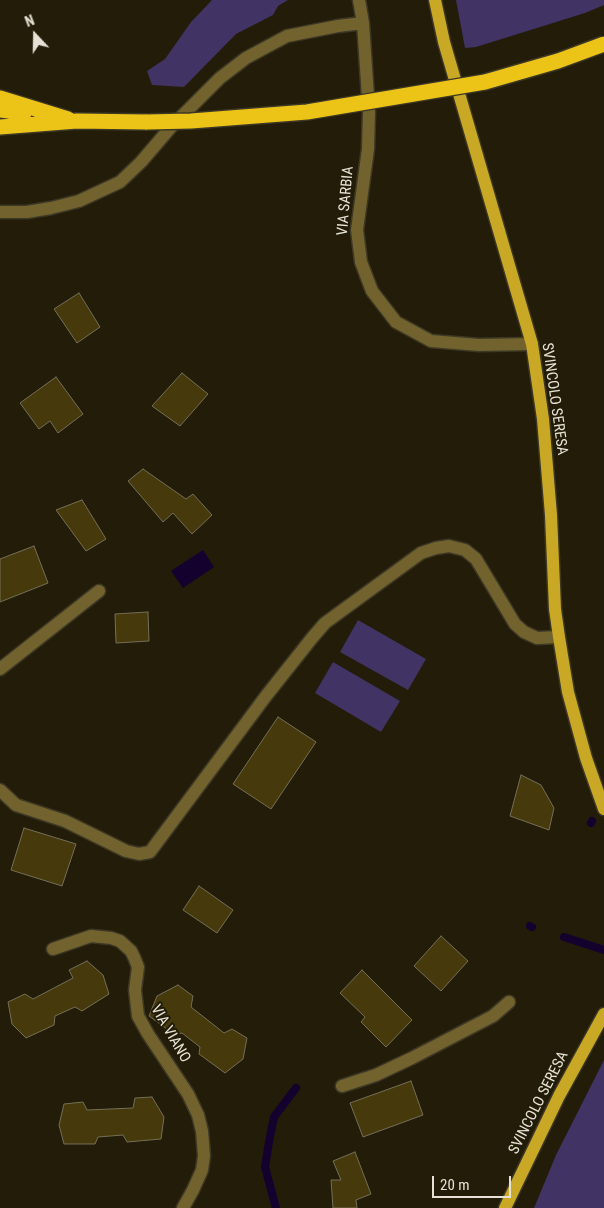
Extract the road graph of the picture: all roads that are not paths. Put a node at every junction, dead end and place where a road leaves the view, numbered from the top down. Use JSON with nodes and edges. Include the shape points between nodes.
{"nodes":[{"id":1,"x":359,"y":0,"type":"edge"},
{"id":2,"x":435,"y":0,"type":"edge"},
{"id":3,"x":362,"y":23,"type":"junction"},
{"id":4,"x":604,"y":44,"type":"edge"},
{"id":5,"x":0,"y":98,"type":"edge"},
{"id":6,"x":0,"y":110,"type":"edge"},
{"id":7,"x":77,"y":122,"type":"junction"},
{"id":8,"x":0,"y":127,"type":"edge"},
{"id":9,"x":0,"y":212,"type":"edge"},
{"id":10,"x":532,"y":344,"type":"junction"},
{"id":11,"x":99,"y":591,"type":"dead end"},
{"id":12,"x":559,"y":637,"type":"junction"},
{"id":13,"x":0,"y":669,"type":"edge"},
{"id":14,"x":0,"y":790,"type":"edge"},
{"id":15,"x":604,"y":808,"type":"edge"},
{"id":16,"x":53,"y":949,"type":"dead end"},
{"id":17,"x":509,"y":1002,"type":"dead end"},
{"id":18,"x":604,"y":1014,"type":"edge"},
{"id":19,"x":342,"y":1086,"type":"dead end"},
{"id":20,"x":183,"y":1208,"type":"edge"},
{"id":21,"x":505,"y":1208,"type":"edge"}],
"edges":[{"from":1,"to":3,"type":"street","name":"VIA SARBIA"},
{"from":2,"to":10,"type":"main road","name":"SVINCOLO SERESA","via":[[444,42]]},
{"from":3,"to":9,"type":"street","via":[[287,36],[246,58],[220,78],[120,182],[79,201],[51,208]]},
{"from":3,"to":10,"type":"street","name":"VIA SARBIA","via":[[369,112],[368,149],[357,230],[361,262],[372,291],[396,322],[431,341],[479,345]]},
{"from":4,"to":7,"type":"highway","bridge":true,"via":[[485,82],[307,112],[191,121]]},
{"from":5,"to":7,"type":"highway"},
{"from":6,"to":7,"type":"highway"},
{"from":7,"to":8,"type":"highway"},
{"from":10,"to":12,"type":"main road","name":"SVINCOLO SERESA","via":[[543,419]]},
{"from":11,"to":13,"type":"street"},
{"from":12,"to":14,"type":"street","via":[[538,638],[514,624],[476,558],[465,550],[449,546],[421,552],[325,623],[266,696],[150,852],[126,851],[65,821],[16,805]]},
{"from":12,"to":15,"type":"main road","name":"SVINCOLO SERESA","via":[[568,692]]},
{"from":16,"to":20,"type":"street","name":"VIA VIANO","via":[[91,936],[120,941],[134,957],[138,967],[135,990],[138,1016],[188,1094],[202,1131],[202,1170]]},
{"from":17,"to":19,"type":"street","via":[[493,1016],[412,1058],[376,1076]]},
{"from":18,"to":21,"type":"main road","name":"SVINCOLO SERESA"}]}
